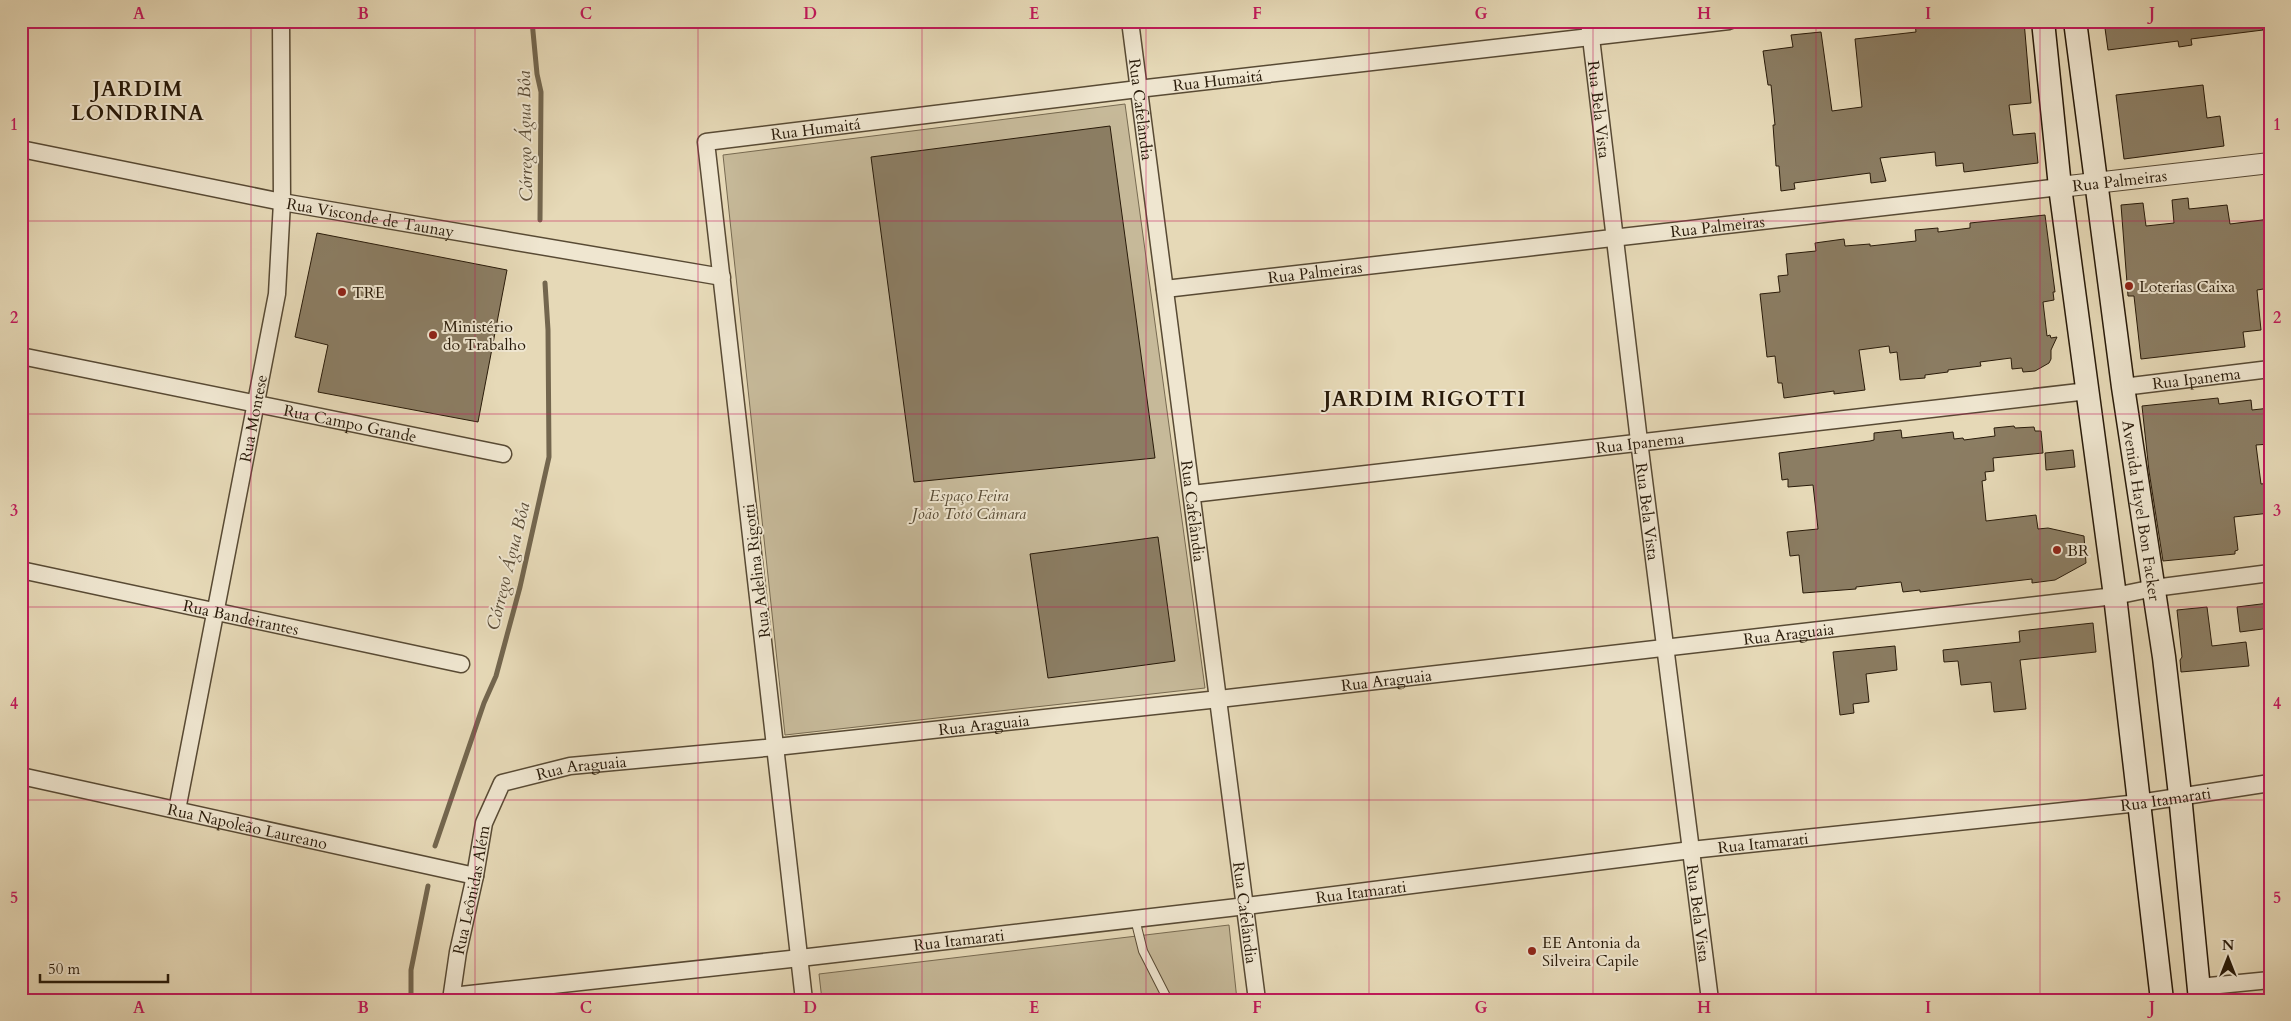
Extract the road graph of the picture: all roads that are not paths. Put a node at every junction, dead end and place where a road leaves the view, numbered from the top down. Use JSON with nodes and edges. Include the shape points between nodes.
{"nodes":[{"id":1,"x":281,"y":21,"type":"edge"},
{"id":2,"x":1130,"y":21,"type":"edge"},
{"id":3,"x":1729,"y":21,"type":"edge"},
{"id":4,"x":2043,"y":21,"type":"edge"},
{"id":5,"x":2075,"y":21,"type":"edge"},
{"id":6,"x":1590,"y":29,"type":"edge"},
{"id":7,"x":1138,"y":89,"type":"junction"},
{"id":8,"x":706,"y":142,"type":"joint"},
{"id":9,"x":21,"y":149,"type":"edge"},
{"id":10,"x":2270,"y":163,"type":"edge"},
{"id":11,"x":2096,"y":183,"type":"junction"},
{"id":12,"x":2060,"y":187,"type":"junction"},
{"id":13,"x":282,"y":202,"type":"junction"},
{"id":14,"x":1616,"y":238,"type":"junction"},
{"id":15,"x":722,"y":277,"type":"junction"},
{"id":16,"x":1165,"y":289,"type":"junction"},
{"id":17,"x":21,"y":356,"type":"edge"},
{"id":18,"x":2270,"y":369,"type":"edge"},
{"id":19,"x":2123,"y":387,"type":"junction"},
{"id":20,"x":2088,"y":391,"type":"junction"},
{"id":21,"x":256,"y":404,"type":"junction"},
{"id":22,"x":1639,"y":441,"type":"junction"},
{"id":23,"x":503,"y":454,"type":"dead end"},
{"id":24,"x":1192,"y":494,"type":"junction"},
{"id":25,"x":21,"y":570,"type":"edge"},
{"id":26,"x":2270,"y":573,"type":"edge"},
{"id":27,"x":2154,"y":588,"type":"junction"},
{"id":28,"x":2115,"y":596,"type":"junction"},
{"id":29,"x":215,"y":611,"type":"junction"},
{"id":30,"x":1666,"y":647,"type":"junction"},
{"id":31,"x":461,"y":664,"type":"dead end"},
{"id":32,"x":1218,"y":699,"type":"junction"},
{"id":33,"x":776,"y":747,"type":"junction"},
{"id":34,"x":21,"y":776,"type":"edge"},
{"id":35,"x":502,"y":783,"type":"joint"},
{"id":36,"x":2270,"y":783,"type":"edge"},
{"id":37,"x":2180,"y":795,"type":"junction"},
{"id":38,"x":2139,"y":803,"type":"junction"},
{"id":39,"x":177,"y":810,"type":"junction"},
{"id":40,"x":1691,"y":850,"type":"junction"},
{"id":41,"x":475,"y":876,"type":"junction"},
{"id":42,"x":1246,"y":906,"type":"junction"},
{"id":43,"x":1135,"y":919,"type":"junction"},
{"id":44,"x":800,"y":958,"type":"junction"},
{"id":45,"x":2270,"y":980,"type":"edge"},
{"id":46,"x":2200,"y":993,"type":"edge"},
{"id":47,"x":452,"y":998,"type":"edge"},
{"id":48,"x":804,"y":1000,"type":"edge"},
{"id":49,"x":1168,"y":1000,"type":"edge"},
{"id":50,"x":1257,"y":1000,"type":"edge"},
{"id":51,"x":1710,"y":1000,"type":"edge"},
{"id":52,"x":2162,"y":1000,"type":"edge"}],
"edges":[{"from":1,"to":13,"type":"street","name":"Rua Montese"},
{"from":2,"to":7,"type":"street","name":"Rua Cafelândia"},
{"from":3,"to":6,"type":"street","name":"Rua Humaitá"},
{"from":4,"to":12,"type":"main road"},
{"from":5,"to":11,"type":"main road","name":"Avenida Hayel Bon Facker"},
{"from":6,"to":7,"type":"street","name":"Rua Humaitá"},
{"from":6,"to":14,"type":"street","name":"Rua Bela Vista"},
{"from":7,"to":8,"type":"street","name":"Rua Humaitá"},
{"from":7,"to":16,"type":"street","name":"Rua Cafelândia"},
{"from":8,"to":15,"type":"street","name":"Rua Adelina Rigotti"},
{"from":9,"to":13,"type":"street","name":"Rua Visconde de Taunay"},
{"from":10,"to":11,"type":"street","name":"Rua Palmeiras"},
{"from":11,"to":12,"type":"street","name":"Rua Palmeiras"},
{"from":11,"to":19,"type":"main road","name":"Avenida Hayel Bon Facker"},
{"from":12,"to":14,"type":"street","name":"Rua Palmeiras"},
{"from":12,"to":20,"type":"main road"},
{"from":13,"to":15,"type":"street","name":"Rua Visconde de Taunay"},
{"from":13,"to":21,"type":"street","name":"Rua Montese","via":[[277,294]]},
{"from":14,"to":16,"type":"street","name":"Rua Palmeiras"},
{"from":14,"to":22,"type":"street","name":"Rua Bela Vista"},
{"from":15,"to":33,"type":"street","name":"Rua Adelina Rigotti"},
{"from":16,"to":24,"type":"street","name":"Rua Cafelândia"},
{"from":17,"to":21,"type":"street","name":"Rua Campo Grande"},
{"from":18,"to":19,"type":"street","name":"Rua Ipanema"},
{"from":19,"to":27,"type":"main road","name":"Avenida Hayel Bon Facker"},
{"from":20,"to":22,"type":"street","name":"Rua Ipanema"},
{"from":20,"to":28,"type":"main road"},
{"from":21,"to":23,"type":"street","name":"Rua Campo Grande"},
{"from":21,"to":29,"type":"street","name":"Rua Montese"},
{"from":22,"to":24,"type":"street","name":"Rua Ipanema"},
{"from":22,"to":30,"type":"street","name":"Rua Bela Vista"},
{"from":24,"to":32,"type":"street","name":"Rua Cafelândia"},
{"from":25,"to":29,"type":"street","name":"Rua Bandeirantes"},
{"from":26,"to":27,"type":"street","name":"Rua Araguaia"},
{"from":27,"to":28,"type":"street","name":"Rua Araguaia"},
{"from":27,"to":37,"type":"main road","name":"Avenida Hayel Bon Facker"},
{"from":28,"to":30,"type":"street","name":"Rua Araguaia"},
{"from":28,"to":38,"type":"main road"},
{"from":29,"to":31,"type":"street","name":"Rua Bandeirantes"},
{"from":29,"to":39,"type":"street","name":"Rua Montese"},
{"from":30,"to":32,"type":"street","name":"Rua Araguaia"},
{"from":30,"to":40,"type":"street","name":"Rua Bela Vista"},
{"from":32,"to":33,"type":"street","name":"Rua Araguaia"},
{"from":32,"to":42,"type":"street","name":"Rua Cafelândia"},
{"from":33,"to":35,"type":"street","name":"Rua Araguaia","via":[[570,766]]},
{"from":33,"to":44,"type":"street","name":"Rua Adelina Rigotti"},
{"from":34,"to":39,"type":"street","name":"Rua Napoleão Laureano"},
{"from":35,"to":41,"type":"street","name":"Rua Leônidas Além","via":[[484,823]]},
{"from":36,"to":37,"type":"street","name":"Rua Itamarati"},
{"from":37,"to":38,"type":"street","name":"Rua Itamarati"},
{"from":37,"to":46,"type":"main road","name":"Avenida Hayel Bon Facker"},
{"from":38,"to":40,"type":"street","name":"Rua Itamarati"},
{"from":38,"to":52,"type":"main road"},
{"from":39,"to":41,"type":"street","name":"Rua Napoleão Laureano"},
{"from":40,"to":42,"type":"street","name":"Rua Itamarati"},
{"from":40,"to":51,"type":"street","name":"Rua Bela Vista"},
{"from":41,"to":47,"type":"street","name":"Rua Leônidas Além","via":[[458,952]]},
{"from":42,"to":43,"type":"street","name":"Rua Itamarati"},
{"from":42,"to":50,"type":"street","name":"Rua Cafelândia"},
{"from":43,"to":44,"type":"street","name":"Rua Itamarati"},
{"from":43,"to":49,"type":"lane","via":[[1143,952]]},
{"from":44,"to":47,"type":"street","name":"Rua Itamarati"},
{"from":44,"to":48,"type":"street","name":"Rua Adelina Rigotti"},
{"from":45,"to":46,"type":"street"}]}
